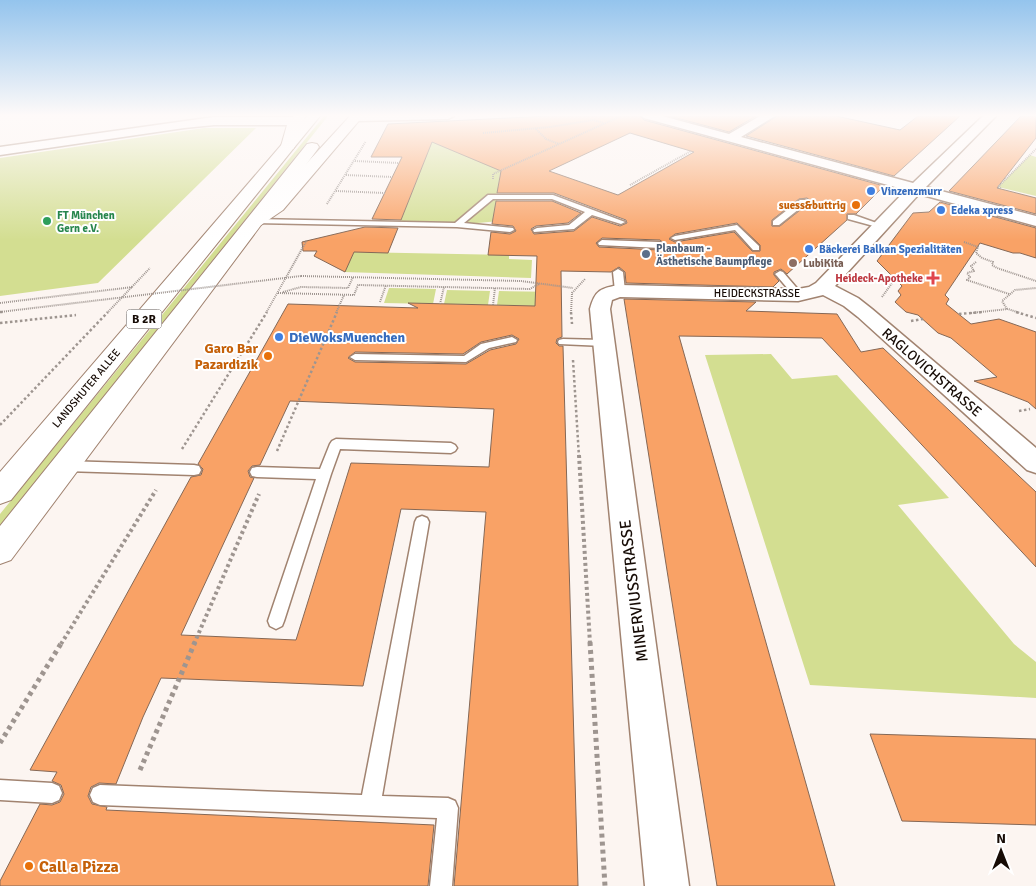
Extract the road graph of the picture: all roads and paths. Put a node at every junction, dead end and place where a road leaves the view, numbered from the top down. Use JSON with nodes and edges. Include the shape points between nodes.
{"nodes":[{"id":1,"x":279,"y":157,"type":"edge"},
{"id":2,"x":304,"y":157,"type":"edge"},
{"id":3,"x":320,"y":157,"type":"edge"},
{"id":4,"x":356,"y":157,"type":"edge"},
{"id":5,"x":530,"y":157,"type":"edge"},
{"id":6,"x":680,"y":157,"type":"edge"},
{"id":7,"x":802,"y":157,"type":"edge"},
{"id":8,"x":948,"y":157,"type":"edge"},
{"id":9,"x":1028,"y":157,"type":"edge"},
{"id":10,"x":354,"y":161,"type":"junction"},
{"id":11,"x":399,"y":163,"type":"dead end"},
{"id":12,"x":345,"y":176,"type":"junction"},
{"id":13,"x":392,"y":177,"type":"dead end"},
{"id":14,"x":630,"y":185,"type":"dead end"},
{"id":15,"x":916,"y":189,"type":"junction"},
{"id":16,"x":1008,"y":189,"type":"dead end"},
{"id":17,"x":335,"y":191,"type":"junction"},
{"id":18,"x":385,"y":193,"type":"dead end"},
{"id":19,"x":490,"y":196,"type":"junction"},
{"id":20,"x":812,"y":205,"type":"dead end"},
{"id":21,"x":591,"y":212,"type":"junction"},
{"id":22,"x":851,"y":217,"type":"dead end"},
{"id":23,"x":255,"y":221,"type":"junction"},
{"id":24,"x":1036,"y":221,"type":"edge"},
{"id":25,"x":621,"y":222,"type":"dead end"},
{"id":26,"x":316,"y":223,"type":"junction"},
{"id":27,"x":776,"y":223,"type":"dead end"},
{"id":28,"x":456,"y":225,"type":"junction"},
{"id":29,"x":881,"y":226,"type":"junction"},
{"id":30,"x":510,"y":230,"type":"dead end"},
{"id":31,"x":537,"y":230,"type":"dead end"},
{"id":32,"x":675,"y":238,"type":"dead end"},
{"id":33,"x":964,"y":242,"type":"dead end"},
{"id":34,"x":602,"y":243,"type":"dead end"},
{"id":35,"x":660,"y":245,"type":"dead end"},
{"id":36,"x":756,"y":248,"type":"dead end"},
{"id":37,"x":976,"y":262,"type":"dead end"},
{"id":38,"x":153,"y":265,"type":"dead end"},
{"id":39,"x":780,"y":274,"type":"dead end"},
{"id":40,"x":353,"y":277,"type":"junction"},
{"id":41,"x":1036,"y":281,"type":"edge"},
{"id":42,"x":539,"y":283,"type":"junction"},
{"id":43,"x":386,"y":285,"type":"junction"},
{"id":44,"x":133,"y":287,"type":"junction"},
{"id":45,"x":444,"y":287,"type":"junction"},
{"id":46,"x":823,"y":287,"type":"junction"},
{"id":47,"x":495,"y":288,"type":"junction"},
{"id":48,"x":613,"y":288,"type":"junction"},
{"id":49,"x":1036,"y":288,"type":"edge"},
{"id":50,"x":278,"y":293,"type":"junction"},
{"id":51,"x":1009,"y":294,"type":"junction"},
{"id":52,"x":344,"y":295,"type":"junction"},
{"id":53,"x":798,"y":295,"type":"junction"},
{"id":54,"x":380,"y":302,"type":"dead end"},
{"id":55,"x":0,"y":303,"type":"edge"},
{"id":56,"x":440,"y":304,"type":"dead end"},
{"id":57,"x":493,"y":305,"type":"dead end"},
{"id":58,"x":1008,"y":309,"type":"junction"},
{"id":59,"x":0,"y":312,"type":"edge"},
{"id":60,"x":959,"y":314,"type":"dead end"},
{"id":61,"x":76,"y":315,"type":"dead end"},
{"id":62,"x":1036,"y":318,"type":"edge"},
{"id":63,"x":0,"y":323,"type":"edge"},
{"id":64,"x":512,"y":340,"type":"dead end"},
{"id":65,"x":562,"y":342,"type":"dead end"},
{"id":66,"x":604,"y":343,"type":"junction"},
{"id":67,"x":355,"y":357,"type":"dead end"},
{"id":68,"x":1030,"y":408,"type":"dead end"},
{"id":69,"x":1020,"y":410,"type":"dead end"},
{"id":70,"x":0,"y":425,"type":"edge"},
{"id":71,"x":450,"y":448,"type":"dead end"},
{"id":72,"x":1036,"y":463,"type":"edge"},
{"id":73,"x":66,"y":466,"type":"junction"},
{"id":74,"x":169,"y":469,"type":"junction"},
{"id":75,"x":194,"y":470,"type":"dead end"},
{"id":76,"x":262,"y":472,"type":"junction"},
{"id":77,"x":324,"y":474,"type":"junction"},
{"id":78,"x":0,"y":492,"type":"edge"},
{"id":79,"x":422,"y":522,"type":"dead end"},
{"id":80,"x":0,"y":550,"type":"edge"},
{"id":81,"x":276,"y":622,"type":"dead end"},
{"id":82,"x":0,"y":743,"type":"edge"},
{"id":83,"x":0,"y":790,"type":"edge"},
{"id":84,"x":52,"y":793,"type":"dead end"},
{"id":85,"x":100,"y":795,"type":"dead end"},
{"id":86,"x":129,"y":796,"type":"junction"},
{"id":87,"x":370,"y":805,"type":"junction"},
{"id":88,"x":441,"y":886,"type":"edge"},
{"id":89,"x":667,"y":886,"type":"edge"}],
"edges":[{"from":1,"to":78,"type":"main road","name":"LANDSHUTER ALLEE","number":"B 2R"},
{"from":2,"to":23,"type":"main road","number":"B 2R"},
{"from":3,"to":23,"type":"main road","via":[[276,206]]},
{"from":4,"to":10,"type":"path"},
{"from":5,"to":19,"type":"path","via":[[493,174]]},
{"from":6,"to":14,"type":"path"},
{"from":7,"to":15,"type":"street"},
{"from":8,"to":15,"type":"street","name":"HEIDECKSTRASSE"},
{"from":9,"to":16,"type":"path","via":[[998,187]]},
{"from":10,"to":11,"type":"path"},
{"from":10,"to":12,"type":"path"},
{"from":12,"to":13,"type":"path"},
{"from":12,"to":17,"type":"path"},
{"from":15,"to":24,"type":"street"},
{"from":15,"to":29,"type":"street","name":"HEIDECKSTRASSE"},
{"from":17,"to":18,"type":"path"},
{"from":17,"to":26,"type":"path"},
{"from":19,"to":21,"type":"lane","via":[[553,197]]},
{"from":19,"to":28,"type":"lane"},
{"from":20,"to":27,"type":"lane","via":[[803,202]]},
{"from":21,"to":25,"type":"lane"},
{"from":21,"to":31,"type":"lane","via":[[572,227]]},
{"from":22,"to":29,"type":"lane"},
{"from":23,"to":26,"type":"lane"},
{"from":23,"to":73,"type":"main road","number":"B 2R"},
{"from":26,"to":28,"type":"lane"},
{"from":26,"to":50,"type":"path"},
{"from":28,"to":30,"type":"lane"},
{"from":29,"to":46,"type":"street","name":"HEIDECKSTRASSE"},
{"from":32,"to":36,"type":"lane","via":[[737,227]]},
{"from":33,"to":41,"type":"path","via":[[978,247],[976,253],[993,262],[992,265]]},
{"from":34,"to":35,"type":"lane","via":[[613,248]]},
{"from":37,"to":51,"type":"path","via":[[971,266],[974,271],[967,273],[970,277],[967,280]]},
{"from":38,"to":44,"type":"path"},
{"from":39,"to":53,"type":"lane"},
{"from":40,"to":42,"type":"path"},
{"from":40,"to":50,"type":"path","via":[[348,288],[301,287]]},
{"from":40,"to":59,"type":"path","bridge":true,"via":[[301,276]]},
{"from":42,"to":47,"type":"path","via":[[530,289]]},
{"from":42,"to":48,"type":"path"},
{"from":43,"to":45,"type":"path"},
{"from":43,"to":52,"type":"path","via":[[358,285],[354,295]]},
{"from":43,"to":54,"type":"path"},
{"from":44,"to":55,"type":"path"},
{"from":44,"to":70,"type":"path"},
{"from":45,"to":47,"type":"path"},
{"from":45,"to":56,"type":"path"},
{"from":46,"to":53,"type":"street","name":"HEIDECKSTRASSE"},
{"from":46,"to":72,"type":"street","name":"RAGLOVICHSTRASSE","via":[[865,313]]},
{"from":47,"to":57,"type":"path"},
{"from":48,"to":53,"type":"street","name":"HEIDECKSTRASSE"},
{"from":48,"to":66,"type":"street","name":"MINERVIUSSTRASSE","via":[[600,309]]},
{"from":49,"to":51,"type":"path","via":[[1014,290]]},
{"from":50,"to":52,"type":"path"},
{"from":50,"to":74,"type":"path"},
{"from":51,"to":58,"type":"path","via":[[1002,300]]},
{"from":52,"to":76,"type":"path"},
{"from":58,"to":60,"type":"path"},
{"from":58,"to":62,"type":"path"},
{"from":61,"to":63,"type":"path"},
{"from":64,"to":67,"type":"lane","via":[[485,346],[466,359]]},
{"from":65,"to":66,"type":"lane"},
{"from":66,"to":89,"type":"street","name":"MINERVIUSSTRASSE"},
{"from":68,"to":69,"type":"path"},
{"from":71,"to":77,"type":"lane","via":[[336,444]]},
{"from":73,"to":74,"type":"lane"},
{"from":73,"to":80,"type":"main road","number":"B 2R"},
{"from":74,"to":75,"type":"lane"},
{"from":74,"to":82,"type":"path"},
{"from":76,"to":77,"type":"lane"},
{"from":76,"to":86,"type":"path"},
{"from":77,"to":81,"type":"lane"},
{"from":79,"to":87,"type":"lane"},
{"from":83,"to":84,"type":"lane"},
{"from":85,"to":86,"type":"lane"},
{"from":86,"to":87,"type":"lane"},
{"from":87,"to":88,"type":"lane","via":[[448,808]]}]}
